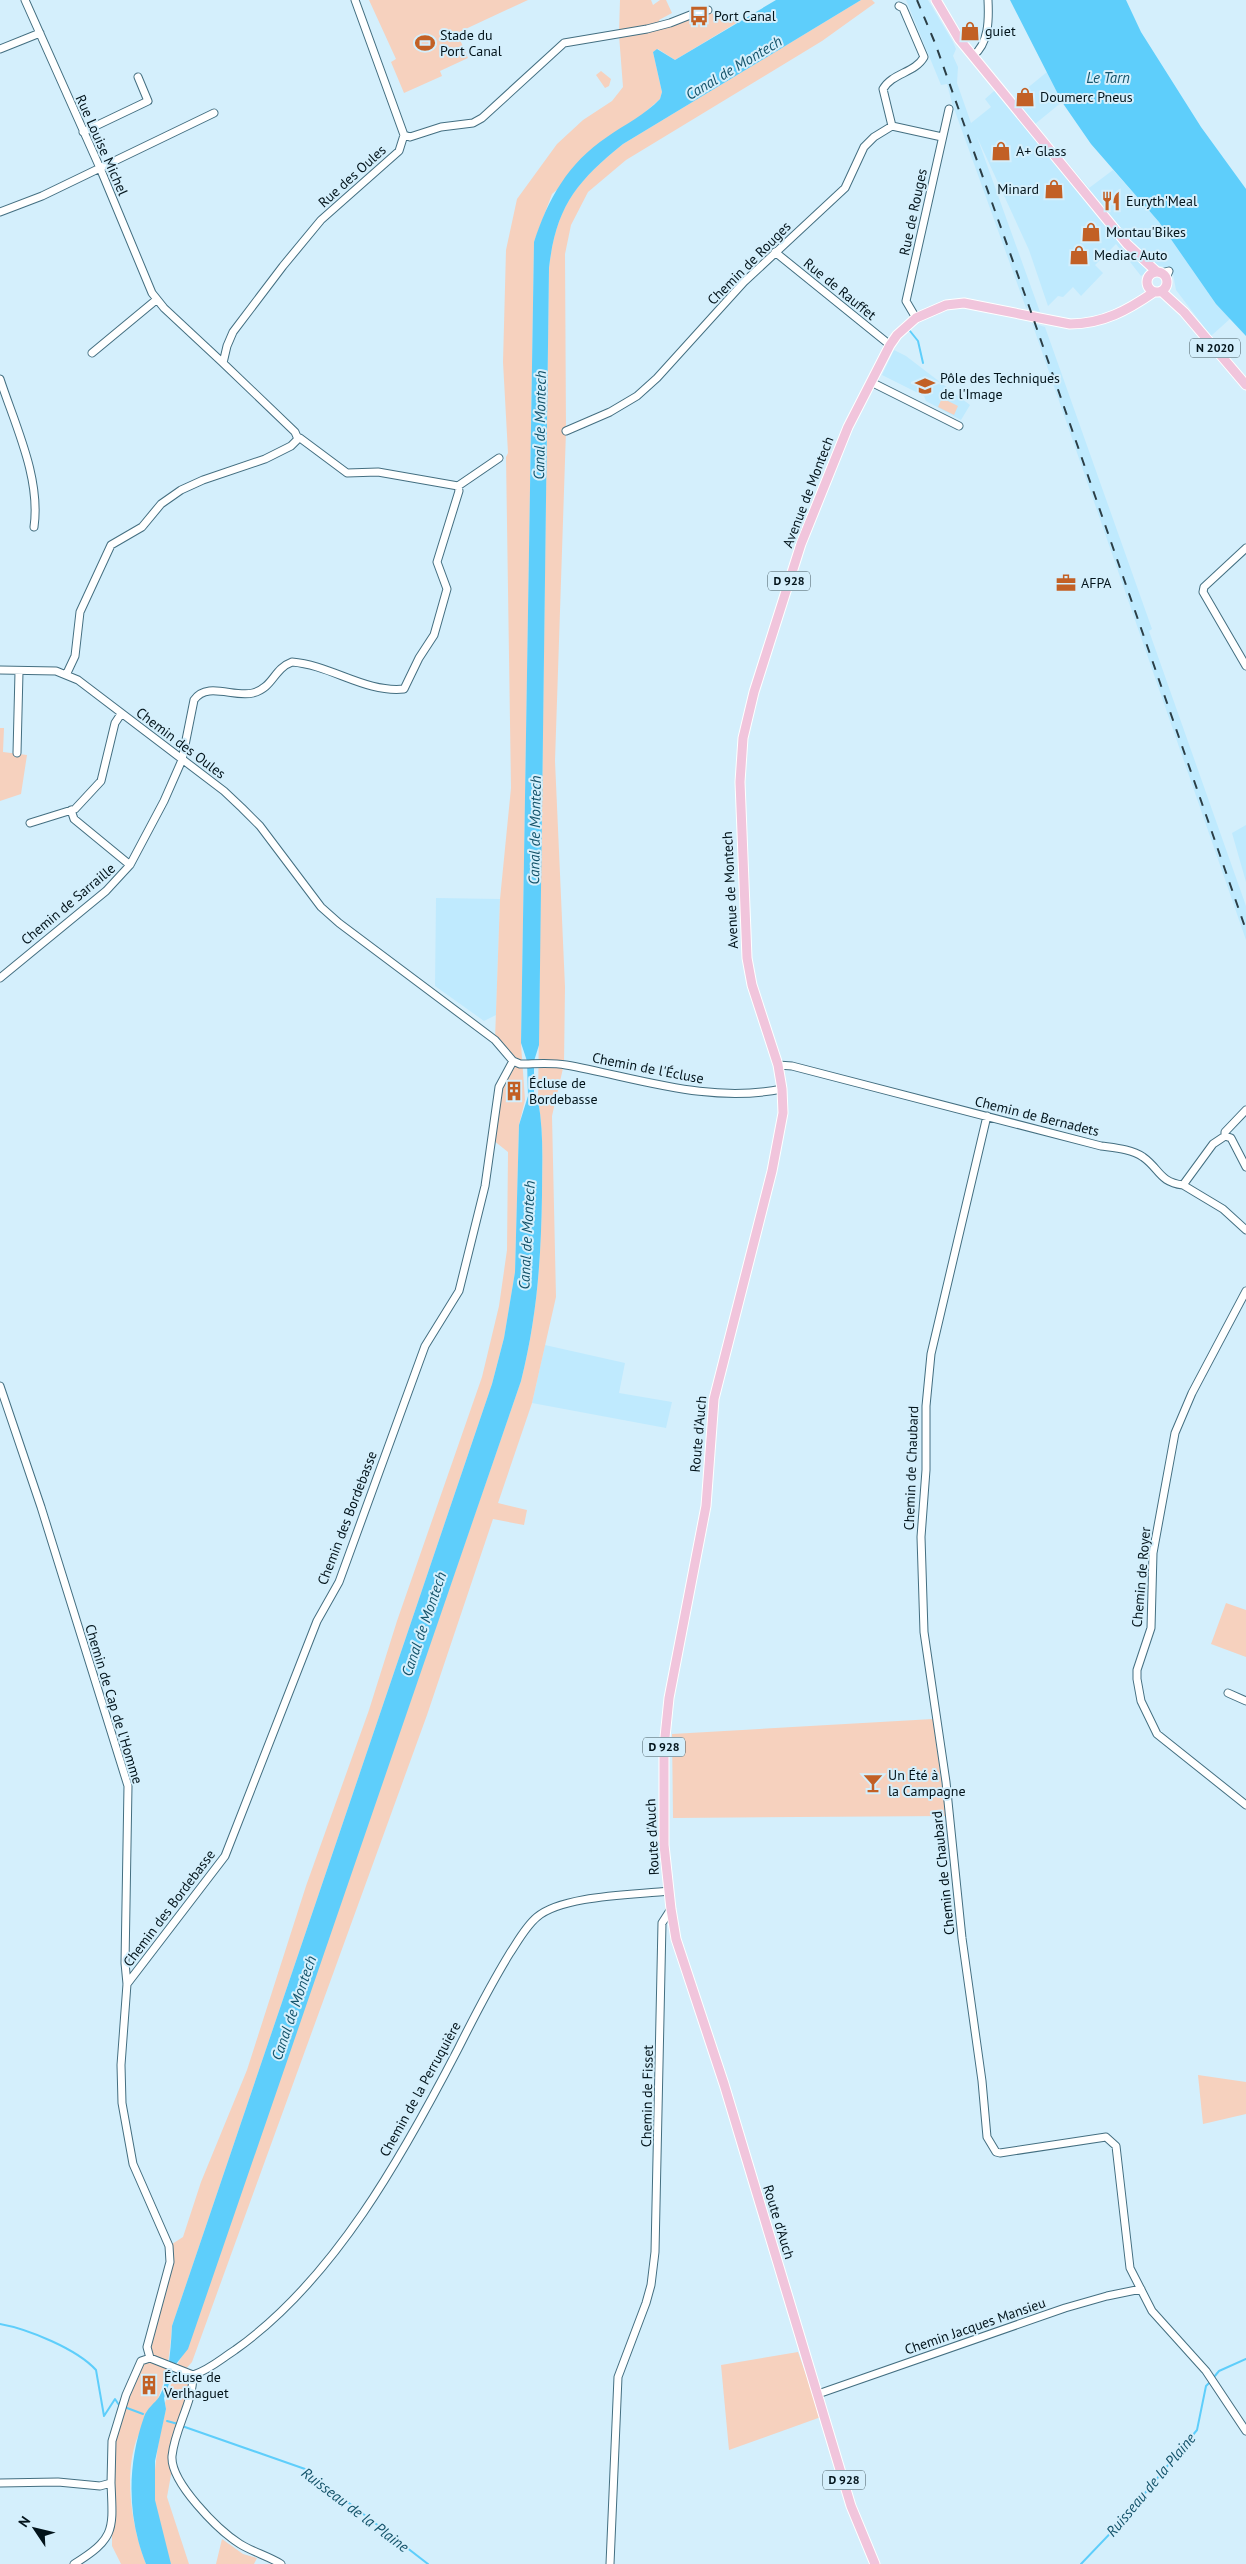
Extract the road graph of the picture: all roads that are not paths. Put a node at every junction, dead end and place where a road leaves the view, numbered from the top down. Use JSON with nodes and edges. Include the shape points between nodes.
{"nodes":[{"id":1,"x":25,"y":0,"type":"edge"},
{"id":2,"x":354,"y":0,"type":"edge"},
{"id":3,"x":936,"y":0,"type":"edge"},
{"id":4,"x":988,"y":0,"type":"edge"},
{"id":5,"x":899,"y":6,"type":"dead end"},
{"id":6,"x":708,"y":10,"type":"dead end"},
{"id":7,"x":40,"y":33,"type":"junction"},
{"id":8,"x":0,"y":49,"type":"edge"},
{"id":9,"x":972,"y":56,"type":"junction"},
{"id":10,"x":138,"y":77,"type":"dead end"},
{"id":11,"x":949,"y":109,"type":"dead end"},
{"id":12,"x":214,"y":114,"type":"dead end"},
{"id":13,"x":892,"y":126,"type":"junction"},
{"id":14,"x":83,"y":132,"type":"junction"},
{"id":15,"x":404,"y":135,"type":"junction"},
{"id":16,"x":942,"y":138,"type":"junction"},
{"id":17,"x":100,"y":168,"type":"junction"},
{"id":18,"x":0,"y":212,"type":"edge"},
{"id":19,"x":1127,"y":244,"type":"junction"},
{"id":20,"x":775,"y":252,"type":"junction"},
{"id":21,"x":1163,"y":276,"type":"junction"},
{"id":22,"x":1147,"y":281,"type":"junction"},
{"id":23,"x":1157,"y":292,"type":"junction"},
{"id":24,"x":156,"y":300,"type":"junction"},
{"id":25,"x":1131,"y":306,"type":"junction"},
{"id":26,"x":1184,"y":312,"type":"junction"},
{"id":27,"x":916,"y":318,"type":"junction"},
{"id":28,"x":890,"y":345,"type":"junction"},
{"id":29,"x":92,"y":353,"type":"dead end"},
{"id":30,"x":223,"y":363,"type":"junction"},
{"id":31,"x":0,"y":379,"type":"edge"},
{"id":32,"x":871,"y":382,"type":"junction"},
{"id":33,"x":1246,"y":385,"type":"edge"},
{"id":34,"x":959,"y":426,"type":"dead end"},
{"id":35,"x":566,"y":431,"type":"dead end"},
{"id":36,"x":298,"y":439,"type":"junction"},
{"id":37,"x":499,"y":458,"type":"dead end"},
{"id":38,"x":458,"y":486,"type":"junction"},
{"id":39,"x":34,"y":527,"type":"dead end"},
{"id":40,"x":1246,"y":548,"type":"edge"},
{"id":41,"x":1246,"y":666,"type":"edge"},
{"id":42,"x":0,"y":670,"type":"edge"},
{"id":43,"x":20,"y":672,"type":"junction"},
{"id":44,"x":67,"y":673,"type":"junction"},
{"id":45,"x":121,"y":714,"type":"junction"},
{"id":46,"x":17,"y":753,"type":"dead end"},
{"id":47,"x":182,"y":760,"type":"junction"},
{"id":48,"x":71,"y":810,"type":"junction"},
{"id":49,"x":30,"y":823,"type":"dead end"},
{"id":50,"x":130,"y":865,"type":"junction"},
{"id":51,"x":0,"y":978,"type":"edge"},
{"id":52,"x":513,"y":1061,"type":"junction"},
{"id":53,"x":778,"y":1065,"type":"junction"},
{"id":54,"x":782,"y":1089,"type":"junction"},
{"id":55,"x":1246,"y":1110,"type":"edge"},
{"id":56,"x":987,"y":1116,"type":"junction"},
{"id":57,"x":1225,"y":1136,"type":"junction"},
{"id":58,"x":1246,"y":1167,"type":"edge"},
{"id":59,"x":1183,"y":1185,"type":"junction"},
{"id":60,"x":1246,"y":1230,"type":"edge"},
{"id":61,"x":1246,"y":1291,"type":"edge"},
{"id":62,"x":0,"y":1386,"type":"edge"},
{"id":63,"x":1228,"y":1693,"type":"dead end"},
{"id":64,"x":1246,"y":1701,"type":"edge"},
{"id":65,"x":1246,"y":1805,"type":"edge"},
{"id":66,"x":669,"y":1891,"type":"junction"},
{"id":67,"x":670,"y":1909,"type":"junction"},
{"id":68,"x":127,"y":1984,"type":"junction"},
{"id":69,"x":1141,"y":2289,"type":"junction"},
{"id":70,"x":150,"y":2358,"type":"junction"},
{"id":71,"x":193,"y":2375,"type":"junction"},
{"id":72,"x":818,"y":2394,"type":"junction"},
{"id":73,"x":1246,"y":2431,"type":"edge"},
{"id":74,"x":0,"y":2483,"type":"edge"},
{"id":75,"x":110,"y":2483,"type":"junction"},
{"id":76,"x":74,"y":2564,"type":"edge"},
{"id":77,"x":281,"y":2564,"type":"edge"},
{"id":78,"x":610,"y":2564,"type":"edge"},
{"id":79,"x":875,"y":2564,"type":"edge"}],
"edges":[{"from":1,"to":7,"type":"street","name":"Rue Louise Michel"},
{"from":2,"to":15,"type":"street"},
{"from":3,"to":9,"type":"main road","via":[[958,39]]},
{"from":4,"to":9,"type":"street","via":[[987,33],[979,51]]},
{"from":5,"to":13,"type":"street","via":[[903,8],[924,57],[920,64],[891,80],[883,89]]},
{"from":6,"to":15,"type":"street","via":[[647,29],[568,41],[482,118],[473,123],[410,137]]},
{"from":7,"to":8,"type":"street"},
{"from":7,"to":14,"type":"street","name":"Rue Louise Michel"},
{"from":9,"to":19,"type":"main road"},
{"from":10,"to":14,"type":"street","via":[[148,101]]},
{"from":11,"to":16,"type":"street","name":"Rue de Rouges"},
{"from":12,"to":17,"type":"street"},
{"from":13,"to":16,"type":"street"},
{"from":13,"to":20,"type":"street","name":"Chemin de Rouges","via":[[864,147],[845,188]]},
{"from":14,"to":17,"type":"street","name":"Rue Louise Michel"},
{"from":15,"to":30,"type":"street","name":"Rue des Oules","via":[[399,151],[321,220],[283,266],[233,332]]},
{"from":16,"to":27,"type":"street","name":"Rue de Rouges","via":[[906,301]]},
{"from":17,"to":18,"type":"street"},
{"from":17,"to":24,"type":"street","name":"Rue Louise Michel"},
{"from":19,"to":21,"type":"main road"},
{"from":19,"to":22,"type":"main road"},
{"from":20,"to":28,"type":"street","name":"Rue de Rauffet"},
{"from":20,"to":35,"type":"street","name":"Chemin de Rouges","via":[[637,396]]},
{"from":21,"to":22,"type":"main road"},
{"from":21,"to":23,"type":"main road"},
{"from":21,"to":26,"type":"main road"},
{"from":22,"to":23,"type":"main road"},
{"from":22,"to":25,"type":"main road","name":"Avenue de Montech"},
{"from":23,"to":25,"type":"main road","name":"Avenue de Montech"},
{"from":23,"to":26,"type":"main road"},
{"from":24,"to":29,"type":"street"},
{"from":24,"to":30,"type":"street","name":"Rue Louise Michel"},
{"from":25,"to":27,"type":"main road","name":"Avenue de Montech","number":"D 928","via":[[1109,318],[1082,324],[1054,322],[964,304],[946,305]]},
{"from":26,"to":33,"type":"main road","number":"N 2020"},
{"from":27,"to":28,"type":"main road","name":"Avenue de Montech","number":"D 928"},
{"from":28,"to":32,"type":"main road","name":"Avenue de Montech","number":"D 928"},
{"from":30,"to":36,"type":"street","via":[[295,432]]},
{"from":31,"to":39,"type":"street","via":[[32,481]]},
{"from":32,"to":34,"type":"street"},
{"from":32,"to":53,"type":"main road","name":"Avenue de Montech","number":"D 928","via":[[827,474],[801,544],[754,692],[743,738],[740,782],[747,958],[752,985]]},
{"from":36,"to":38,"type":"street","via":[[348,473],[378,472]]},
{"from":36,"to":44,"type":"street","via":[[266,459],[181,490],[161,504],[142,528],[111,545],[80,612],[75,656]]},
{"from":37,"to":38,"type":"street"},
{"from":38,"to":47,"type":"street","name":"Chemin de Sarraille","via":[[437,562],[447,589],[434,635],[404,689],[367,685],[340,673],[292,662],[278,670],[268,686],[253,693],[206,690],[198,694]]},
{"from":40,"to":41,"type":"street","via":[[1204,588],[1205,598]]},
{"from":42,"to":43,"type":"street"},
{"from":43,"to":44,"type":"street","via":[[48,670]]},
{"from":43,"to":46,"type":"street"},
{"from":44,"to":45,"type":"street","name":"Chemin des Oules"},
{"from":45,"to":47,"type":"street","name":"Chemin des Oules"},
{"from":45,"to":48,"type":"street","via":[[115,723],[101,781]]},
{"from":47,"to":50,"type":"street","name":"Chemin de Sarraille"},
{"from":47,"to":52,"type":"street","name":"Chemin des Oules","via":[[224,791],[260,826],[321,907],[495,1040]]},
{"from":48,"to":49,"type":"street"},
{"from":48,"to":50,"type":"street","via":[[74,819]]},
{"from":50,"to":51,"type":"street","name":"Chemin de Sarraille","via":[[106,891]]},
{"from":52,"to":54,"type":"street","name":"Chemin de l'Écluse","via":[[564,1064],[692,1092],[758,1093]]},
{"from":52,"to":68,"type":"street","name":"Chemin des Bordebasse","via":[[499,1088],[485,1186],[459,1291],[425,1346],[339,1582],[317,1621],[225,1856]]},
{"from":53,"to":54,"type":"main road","name":"Avenue de Montech","number":"D 928"},
{"from":53,"to":56,"type":"street","name":"Chemin de Bernadets"},
{"from":54,"to":66,"type":"main road","name":"Route d'Auch","number":"D 928","via":[[783,1113],[772,1171],[717,1384],[706,1506],[669,1698],[663,1794]]},
{"from":55,"to":57,"type":"street","via":[[1225,1132]]},
{"from":56,"to":59,"type":"street","name":"Chemin de Bernadets","via":[[1129,1151],[1149,1162],[1164,1179]]},
{"from":56,"to":69,"type":"street","name":"Chemin de Chaubard","via":[[931,1354],[921,1537],[924,1632],[946,1782],[987,2137],[1000,2153],[1106,2138],[1113,2141],[1130,2268]]},
{"from":57,"to":58,"type":"street","via":[[1231,1138]]},
{"from":57,"to":59,"type":"street","via":[[1213,1144]]},
{"from":59,"to":60,"type":"street","via":[[1223,1209]]},
{"from":61,"to":65,"type":"street","name":"Chemin de Royer","via":[[1192,1393],[1176,1433],[1154,1553],[1151,1628],[1137,1670],[1141,1701],[1157,1734]]},
{"from":62,"to":68,"type":"street","name":"Chemin de Cap de l'Homme","via":[[128,1786]]},
{"from":63,"to":64,"type":"street"},
{"from":66,"to":67,"type":"main road","name":"Route d'Auch","number":"D 928"},
{"from":66,"to":71,"type":"street","name":"Chemin de la Perruquière","via":[[554,1906],[536,1917],[490,1985],[403,2151],[314,2279],[255,2336],[204,2372]]},
{"from":67,"to":72,"type":"main road","name":"Route d'Auch","number":"D 928","via":[[686,1971],[724,2084]]},
{"from":67,"to":78,"type":"street","name":"Chemin de Fisset","via":[[662,1923],[656,2252],[652,2286],[618,2377]]},
{"from":68,"to":70,"type":"street","name":"Chemin de Cap de l'Homme","via":[[121,2065],[122,2103],[132,2164],[169,2246],[170,2262],[147,2347]]},
{"from":69,"to":72,"type":"street","name":"Chemin Jacques Mansieu","via":[[1065,2308]]},
{"from":69,"to":73,"type":"street","name":"Chemin de Chaubard","via":[[1152,2311],[1212,2379]]},
{"from":70,"to":71,"type":"street"},
{"from":70,"to":75,"type":"street","via":[[142,2361],[126,2395],[112,2441]]},
{"from":71,"to":77,"type":"street","via":[[193,2388],[180,2423],[173,2469],[183,2486],[231,2538]]},
{"from":72,"to":79,"type":"main road","name":"Route d'Auch","number":"D 928","via":[[851,2506]]},
{"from":74,"to":75,"type":"street","via":[[58,2482],[100,2486]]},
{"from":75,"to":76,"type":"street","via":[[112,2523],[106,2540],[96,2551]]}]}
